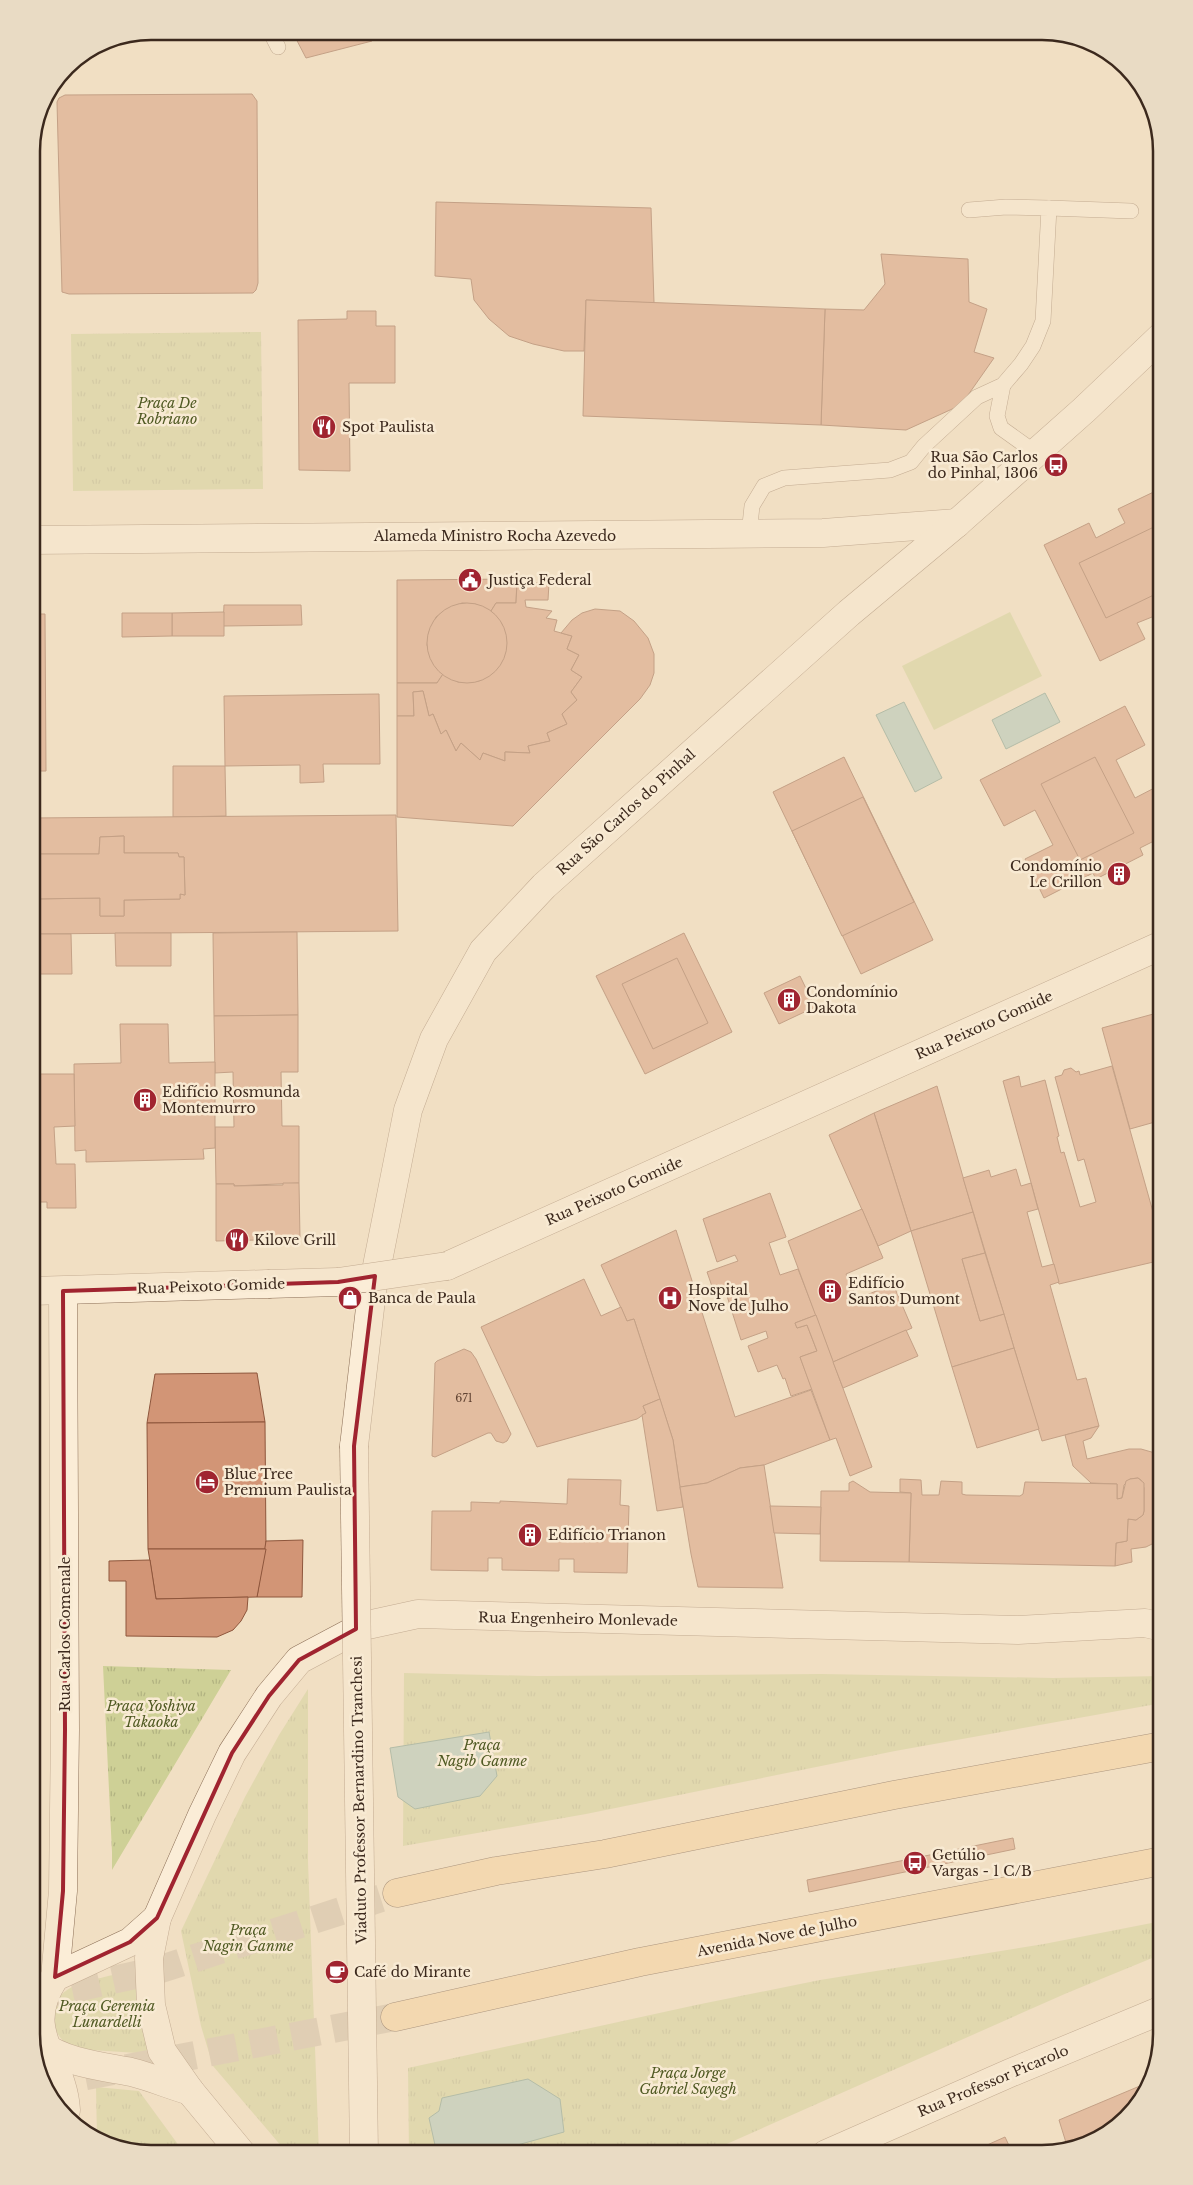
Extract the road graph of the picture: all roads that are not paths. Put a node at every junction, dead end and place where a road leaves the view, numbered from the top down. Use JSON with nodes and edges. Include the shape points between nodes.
{"nodes":[{"id":1,"x":274,"y":40,"type":"edge"},
{"id":2,"x":278,"y":48,"type":"dead end"},
{"id":3,"x":1049,"y":208,"type":"junction"},
{"id":4,"x":970,"y":210,"type":"dead end"},
{"id":5,"x":1131,"y":210,"type":"dead end"},
{"id":6,"x":1153,"y":345,"type":"edge"},
{"id":7,"x":1003,"y":385,"type":"junction"},
{"id":8,"x":1036,"y":453,"type":"junction"},
{"id":9,"x":957,"y":523,"type":"junction"},
{"id":10,"x":749,"y":534,"type":"junction"},
{"id":11,"x":40,"y":540,"type":"edge"},
{"id":12,"x":1153,"y":949,"type":"edge"},
{"id":13,"x":63,"y":1291,"type":"junction"},
{"id":14,"x":40,"y":1292,"type":"edge"},
{"id":15,"x":354,"y":1446,"type":"joint"},
{"id":16,"x":1153,"y":1620,"type":"edge"},
{"id":17,"x":1153,"y":1748,"type":"edge"},
{"id":18,"x":1153,"y":1864,"type":"edge"},
{"id":19,"x":397,"y":1893,"type":"tunnel mouth"},
{"id":20,"x":157,"y":1918,"type":"junction"},
{"id":21,"x":55,"y":1977,"type":"junction"},
{"id":22,"x":40,"y":2010,"type":"edge"},
{"id":23,"x":1153,"y":2014,"type":"edge"},
{"id":24,"x":395,"y":2017,"type":"tunnel mouth"},
{"id":25,"x":41,"y":2049,"type":"edge"},
{"id":26,"x":42,"y":2055,"type":"edge"},
{"id":27,"x":190,"y":2092,"type":"junction"},
{"id":28,"x":65,"y":2103,"type":"edge"},
{"id":29,"x":234,"y":2145,"type":"edge"},
{"id":30,"x":364,"y":2145,"type":"edge"},
{"id":31,"x":846,"y":2145,"type":"edge"}],
"edges":[{"from":1,"to":2,"type":"lane"},
{"from":3,"to":4,"type":"lane"},
{"from":3,"to":5,"type":"lane"},
{"from":3,"to":7,"type":"lane","via":[[1043,320],[1033,346]]},
{"from":6,"to":8,"type":"street","name":"Rua São Carlos do Pinhal"},
{"from":7,"to":8,"type":"lane","via":[[997,416],[1001,428]]},
{"from":7,"to":10,"type":"lane","via":[[977,397],[911,462],[890,470],[784,478],[764,486],[752,506]]},
{"from":8,"to":9,"type":"street","name":"Rua São Carlos do Pinhal"},
{"from":9,"to":10,"type":"street","name":"Alameda Ministro Rocha Azevedo","via":[[823,533]]},
{"from":9,"to":15,"type":"street","name":"Rua São Carlos do Pinhal","via":[[842,619],[551,879],[483,951],[434,1039],[408,1110],[372,1291]]},
{"from":10,"to":11,"type":"street","name":"Alameda Ministro Rocha Azevedo"},
{"from":12,"to":13,"type":"street","name":"Rua Peixoto Gomide","bridge":true,"via":[[447,1266],[338,1282]]},
{"from":13,"to":14,"type":"street","name":"Rua Peixoto Gomide"},
{"from":13,"to":21,"type":"street","name":"Rua Carlos Comenale","via":[[65,1730],[63,1890]]},
{"from":15,"to":30,"type":"street","name":"Viaduto Professor Bernardino Tranchesi","bridge":true},
{"from":16,"to":20,"type":"street","name":"Rua Engenheiro Monlevade","via":[[1018,1630],[418,1614],[362,1626],[299,1660],[269,1696],[232,1753]]},
{"from":17,"to":19,"type":"main road","via":[[894,1795],[605,1854],[496,1871]]},
{"from":18,"to":24,"type":"main road","name":"Avenida Nove de Julho","via":[[640,1962]]},
{"from":20,"to":21,"type":"street","via":[[130,1942]]},
{"from":20,"to":27,"type":"street","via":[[149,1958],[151,2004],[162,2051]]},
{"from":21,"to":22,"type":"street"},
{"from":23,"to":31,"type":"street","name":"Rua Professor Picarolo"},
{"from":25,"to":27,"type":"street"},
{"from":26,"to":28,"type":"street","via":[[62,2088]]},
{"from":27,"to":29,"type":"street"}]}
